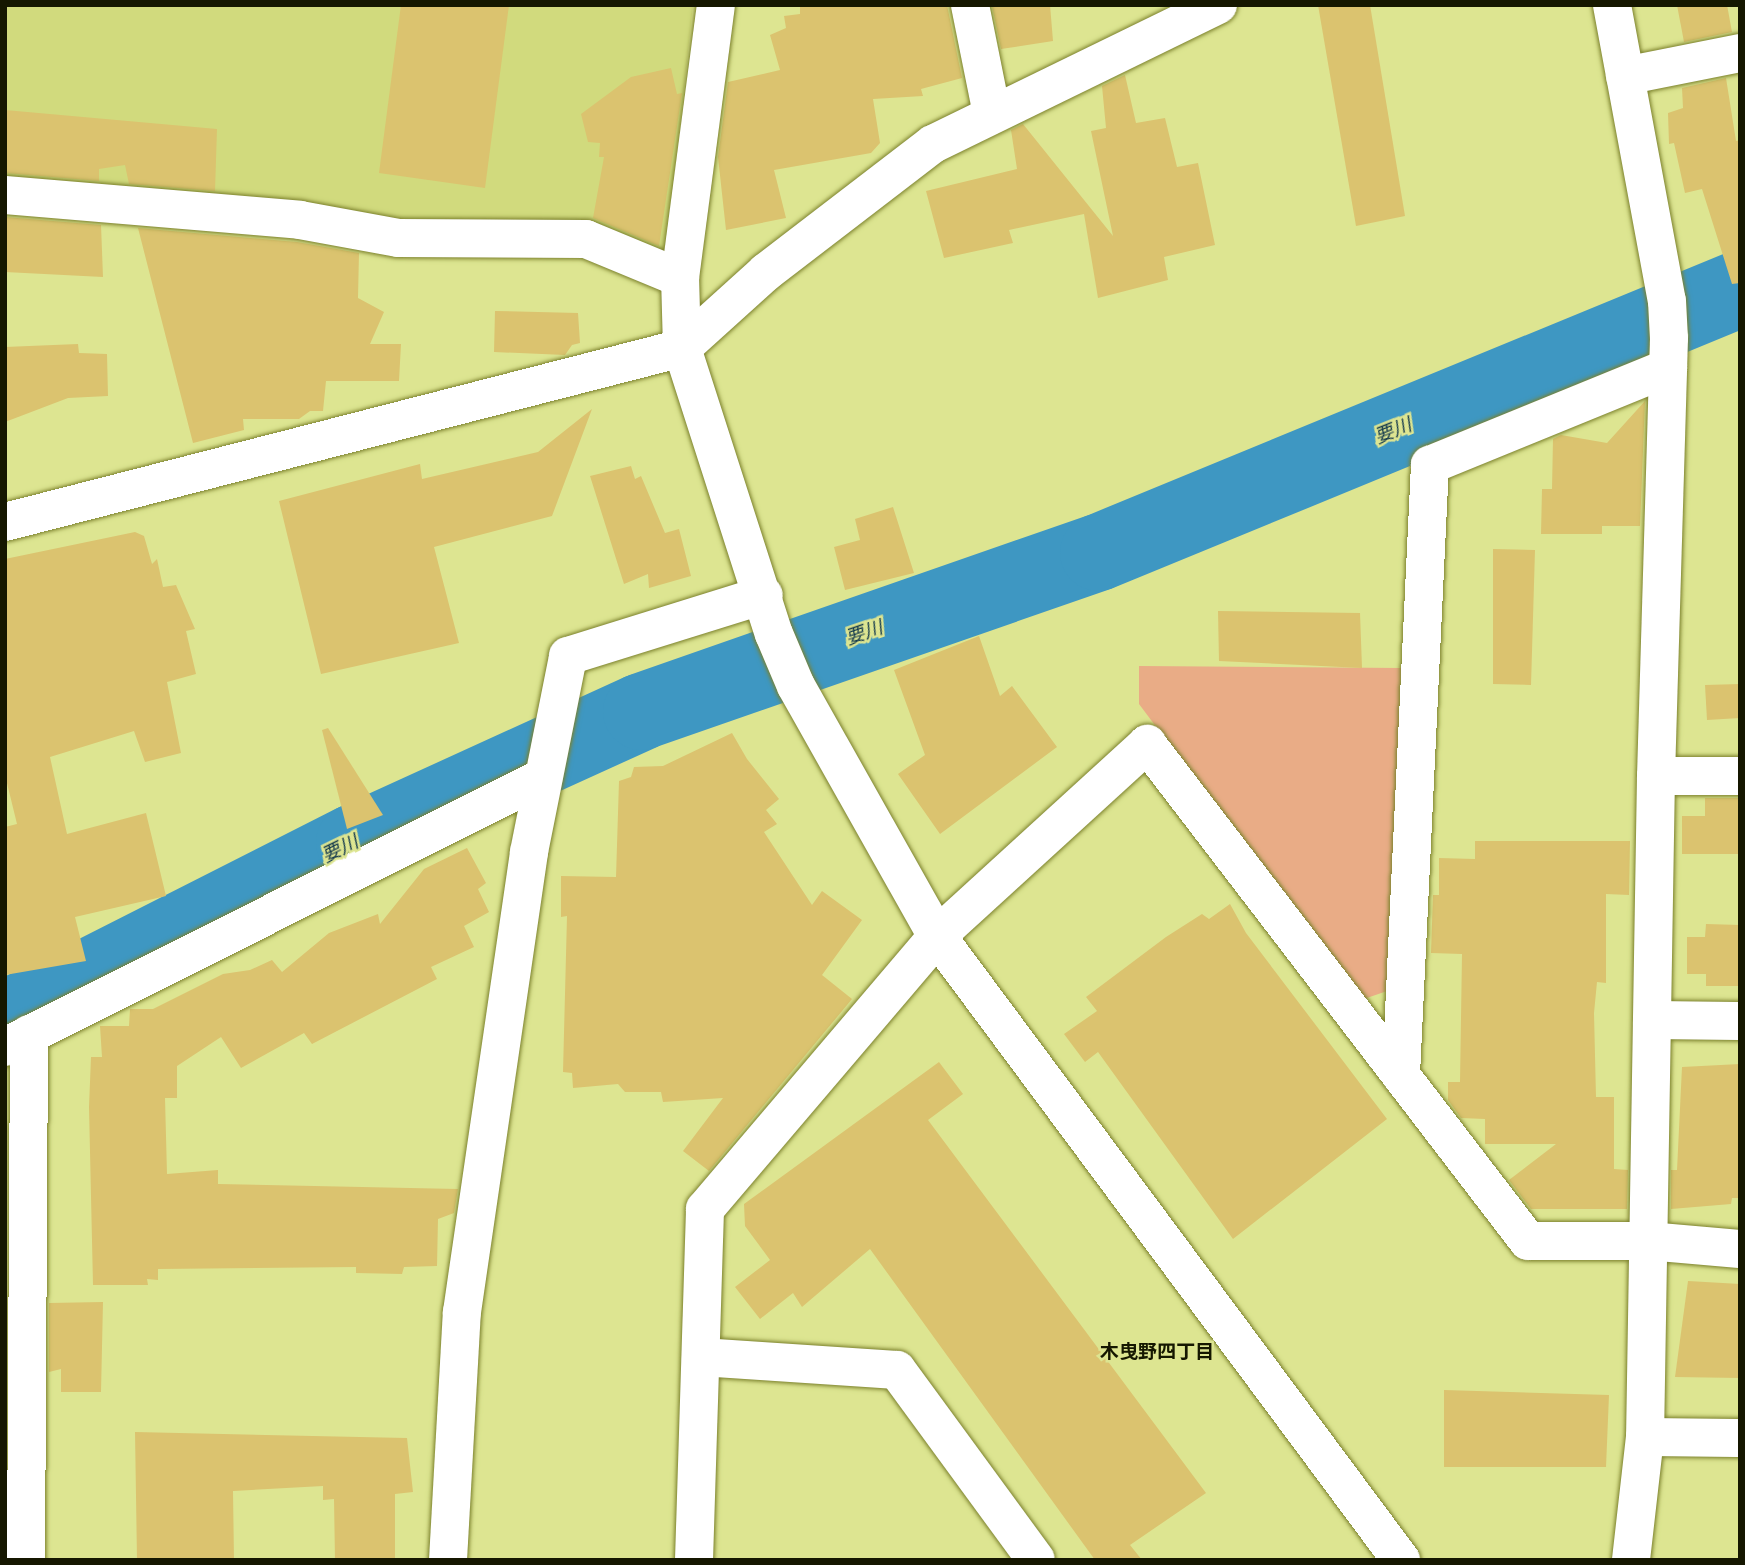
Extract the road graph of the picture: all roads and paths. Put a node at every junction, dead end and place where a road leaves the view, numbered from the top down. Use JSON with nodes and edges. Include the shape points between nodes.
{"nodes":[{"id":1,"x":716,"y":5,"type":"edge"},
{"id":2,"x":970,"y":5,"type":"edge"},
{"id":3,"x":1218,"y":5,"type":"edge"},
{"id":4,"x":1612,"y":5,"type":"edge"},
{"id":5,"x":1173,"y":15,"type":"edge"},
{"id":6,"x":1740,"y":53,"type":"edge"},
{"id":7,"x":1625,"y":76,"type":"junction"},
{"id":8,"x":992,"y":114,"type":"junction"},
{"id":9,"x":5,"y":195,"type":"edge"},
{"id":10,"x":680,"y":278,"type":"junction"},
{"id":11,"x":682,"y":348,"type":"junction"},
{"id":12,"x":1668,"y":353,"type":"junction"},
{"id":13,"x":5,"y":522,"type":"edge"},
{"id":14,"x":764,"y":595,"type":"junction"},
{"id":15,"x":1740,"y":775,"type":"edge"},
{"id":16,"x":1656,"y":776,"type":"junction"},
{"id":17,"x":543,"y":777,"type":"junction"},
{"id":18,"x":937,"y":936,"type":"junction"},
{"id":19,"x":1652,"y":1020,"type":"junction"},
{"id":20,"x":1740,"y":1021,"type":"edge"},
{"id":21,"x":17,"y":1041,"type":"edge"},
{"id":22,"x":1401,"y":1075,"type":"junction"},
{"id":23,"x":1648,"y":1241,"type":"junction"},
{"id":24,"x":1740,"y":1249,"type":"edge"},
{"id":25,"x":701,"y":1357,"type":"junction"},
{"id":26,"x":1645,"y":1437,"type":"junction"},
{"id":27,"x":1740,"y":1438,"type":"edge"},
{"id":28,"x":26,"y":1560,"type":"edge"},
{"id":29,"x":448,"y":1560,"type":"edge"},
{"id":30,"x":694,"y":1560,"type":"edge"},
{"id":31,"x":1036,"y":1560,"type":"edge"},
{"id":32,"x":1401,"y":1560,"type":"edge"},
{"id":33,"x":1631,"y":1560,"type":"edge"}],
"edges":[{"from":1,"to":10,"type":"street"},
{"from":2,"to":8,"type":"street"},
{"from":3,"to":5,"type":"street"},
{"from":4,"to":7,"type":"street"},
{"from":5,"to":8,"type":"street"},
{"from":6,"to":7,"type":"street"},
{"from":7,"to":12,"type":"street","via":[[1667,301]]},
{"from":8,"to":11,"type":"street","via":[[933,144],[766,272]]},
{"from":9,"to":10,"type":"street","via":[[300,220],[398,238],[586,239]]},
{"from":10,"to":11,"type":"street"},
{"from":11,"to":13,"type":"street"},
{"from":11,"to":14,"type":"street"},
{"from":12,"to":16,"type":"street"},
{"from":12,"to":22,"type":"street","via":[[1430,465]]},
{"from":14,"to":17,"type":"street","via":[[568,656]]},
{"from":14,"to":18,"type":"street","via":[[774,634],[796,686]]},
{"from":15,"to":16,"type":"street"},
{"from":16,"to":19,"type":"street"},
{"from":17,"to":21,"type":"street"},
{"from":17,"to":29,"type":"street","via":[[461,1312]]},
{"from":18,"to":22,"type":"street","via":[[1147,744]]},
{"from":18,"to":25,"type":"street","via":[[705,1209]]},
{"from":18,"to":32,"type":"street"},
{"from":19,"to":20,"type":"street"},
{"from":19,"to":23,"type":"street"},
{"from":21,"to":28,"type":"street"},
{"from":22,"to":23,"type":"street","via":[[1528,1241]]},
{"from":23,"to":24,"type":"street"},
{"from":23,"to":26,"type":"street"},
{"from":25,"to":30,"type":"street"},
{"from":25,"to":31,"type":"street","via":[[897,1370]]},
{"from":26,"to":27,"type":"street"},
{"from":26,"to":33,"type":"street"}]}
